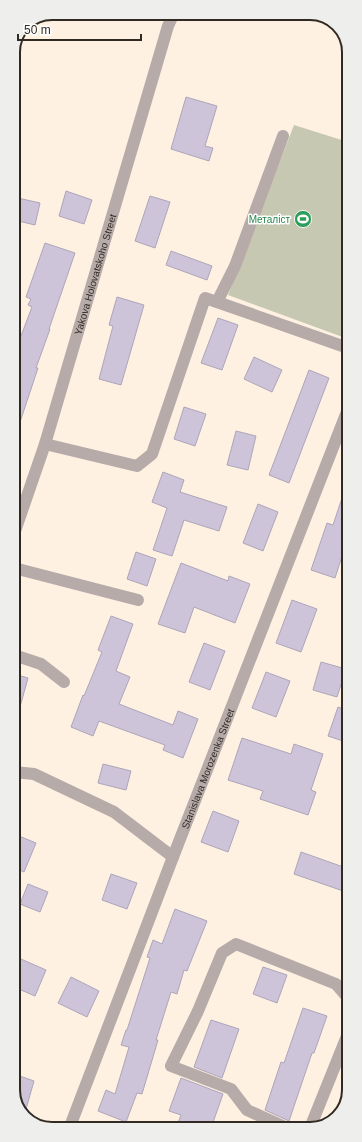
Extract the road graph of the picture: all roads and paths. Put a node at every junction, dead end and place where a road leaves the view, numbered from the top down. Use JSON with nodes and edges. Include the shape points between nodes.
{"nodes":[{"id":1,"x":171,"y":20,"type":"edge"},
{"id":2,"x":283,"y":136,"type":"dead end"},
{"id":3,"x":217,"y":302,"type":"junction"},
{"id":4,"x":342,"y":346,"type":"edge"},
{"id":5,"x":342,"y":424,"type":"edge"},
{"id":6,"x":45,"y":444,"type":"junction"},
{"id":7,"x":20,"y":517,"type":"edge"},
{"id":8,"x":20,"y":570,"type":"edge"},
{"id":9,"x":138,"y":600,"type":"dead end"},
{"id":10,"x":20,"y":657,"type":"edge"},
{"id":11,"x":64,"y":682,"type":"dead end"},
{"id":12,"x":20,"y":773,"type":"edge"},
{"id":13,"x":173,"y":857,"type":"junction"},
{"id":14,"x":342,"y":991,"type":"edge"},
{"id":15,"x":342,"y":1048,"type":"edge"},
{"id":16,"x":72,"y":1122,"type":"edge"},
{"id":17,"x":274,"y":1122,"type":"edge"},
{"id":18,"x":313,"y":1122,"type":"edge"}],
"edges":[{"from":1,"to":6,"type":"street","name":"Yakova Holovatskoho Street"},
{"from":2,"to":3,"type":"street","via":[[235,266]]},
{"from":3,"to":4,"type":"street"},
{"from":3,"to":6,"type":"street","via":[[204,298],[152,454],[137,466]]},
{"from":5,"to":13,"type":"street","name":"Stanislava Morozenka Street"},
{"from":6,"to":7,"type":"street","name":"Yakova Holovatskoho Street"},
{"from":8,"to":9,"type":"street"},
{"from":10,"to":11,"type":"street","via":[[41,664]]},
{"from":12,"to":13,"type":"street","via":[[34,774],[114,812]]},
{"from":13,"to":16,"type":"street","name":"Stanislava Morozenka Street"},
{"from":14,"to":17,"type":"street","via":[[336,984],[236,944],[222,953],[171,1066],[231,1089],[247,1110]]},
{"from":15,"to":18,"type":"street"}]}
